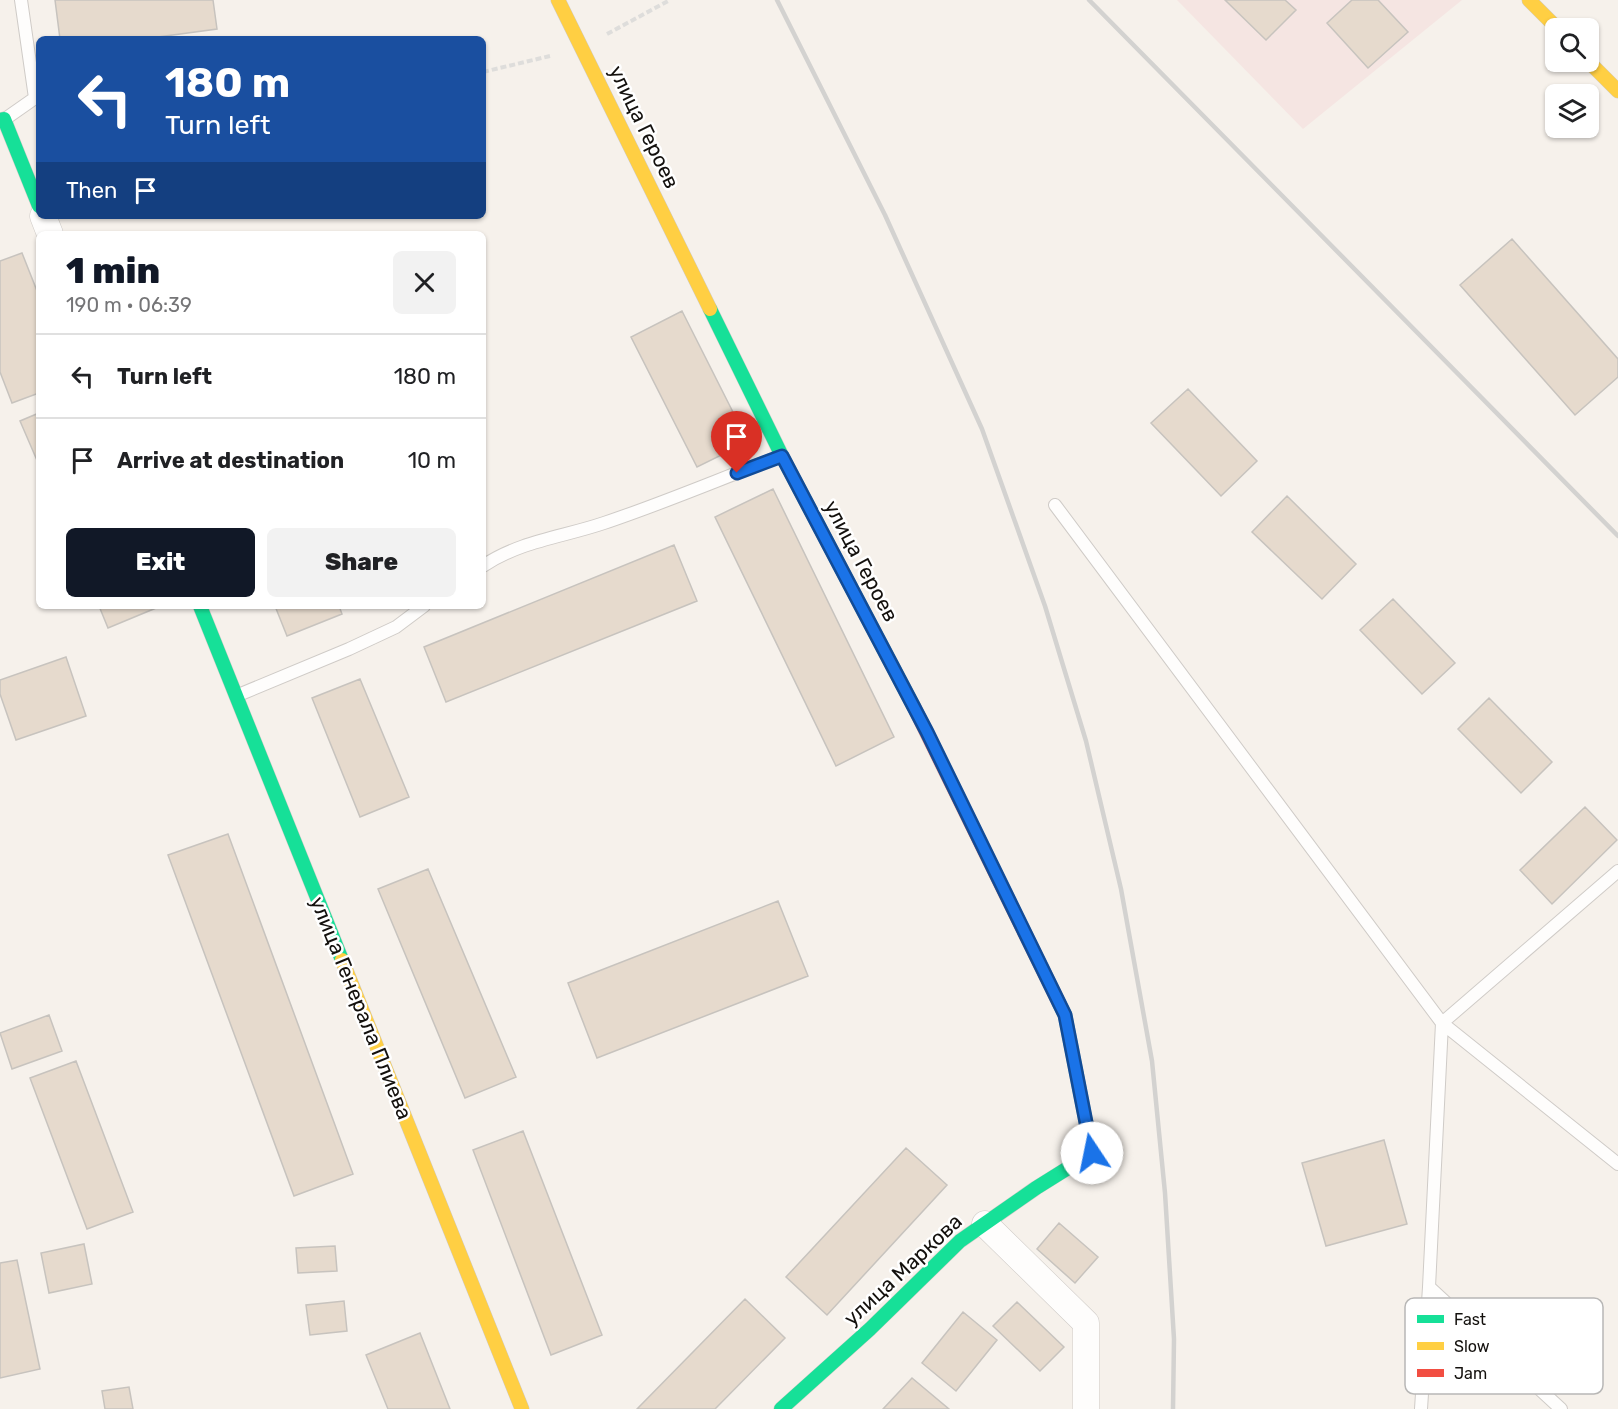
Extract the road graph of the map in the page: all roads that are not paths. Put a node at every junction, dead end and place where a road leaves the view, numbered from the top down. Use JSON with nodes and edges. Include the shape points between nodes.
{"nodes":[{"id":1,"x":21,"y":0,"type":"edge"},
{"id":2,"x":558,"y":0,"type":"edge"},
{"id":3,"x":1529,"y":0,"type":"edge"},
{"id":4,"x":1547,"y":18,"type":"edge"},
{"id":5,"x":1599,"y":72,"type":"edge"},
{"id":6,"x":1618,"y":91,"type":"edge"},
{"id":7,"x":2,"y":120,"type":"edge"},
{"id":8,"x":36,"y":199,"type":"edge"},
{"id":9,"x":782,"y":456,"type":"junction"},
{"id":10,"x":1054,"y":505,"type":"dead end"},
{"id":11,"x":486,"y":564,"type":"edge"},
{"id":12,"x":201,"y":609,"type":"edge"},
{"id":13,"x":420,"y":609,"type":"edge"},
{"id":14,"x":236,"y":696,"type":"junction"},
{"id":15,"x":1618,"y":871,"type":"edge"},
{"id":16,"x":1442,"y":1023,"type":"junction"},
{"id":17,"x":1092,"y":1153,"type":"joint"},
{"id":18,"x":1618,"y":1164,"type":"edge"},
{"id":19,"x":985,"y":1224,"type":"junction"},
{"id":20,"x":1429,"y":1287,"type":"junction"},
{"id":21,"x":1428,"y":1298,"type":"edge"},
{"id":22,"x":1441,"y":1298,"type":"edge"},
{"id":23,"x":1422,"y":1394,"type":"edge"},
{"id":24,"x":1545,"y":1394,"type":"edge"},
{"id":25,"x":522,"y":1409,"type":"edge"},
{"id":26,"x":781,"y":1409,"type":"edge"},
{"id":27,"x":1086,"y":1409,"type":"edge"},
{"id":28,"x":1421,"y":1409,"type":"edge"},
{"id":29,"x":1561,"y":1409,"type":"edge"}],
"edges":[{"from":1,"to":7,"type":"lane","via":[[35,98]]},
{"from":2,"to":9,"type":"street","name":"улица Героев"},
{"from":3,"to":4,"type":"street"},
{"from":5,"to":6,"type":"street"},
{"from":7,"to":8,"type":"street"},
{"from":9,"to":11,"type":"lane","via":[[603,524],[535,541]]},
{"from":9,"to":17,"type":"street","name":"улица Героев","via":[[927,732],[1065,1015]]},
{"from":10,"to":16,"type":"lane"},
{"from":12,"to":14,"type":"street","name":"улица Генерала Плиева"},
{"from":13,"to":14,"type":"lane","via":[[396,627]]},
{"from":14,"to":25,"type":"street","name":"улица Генерала Плиева"},
{"from":15,"to":16,"type":"lane"},
{"from":16,"to":18,"type":"lane"},
{"from":16,"to":20,"type":"lane"},
{"from":17,"to":19,"type":"street","name":"улица Маркова"},
{"from":19,"to":26,"type":"street","name":"улица Маркова","via":[[960,1241]]},
{"from":19,"to":27,"type":"street","via":[[1086,1323]]},
{"from":20,"to":21,"type":"lane"},
{"from":20,"to":22,"type":"lane"},
{"from":23,"to":28,"type":"lane"},
{"from":24,"to":29,"type":"lane"}]}
